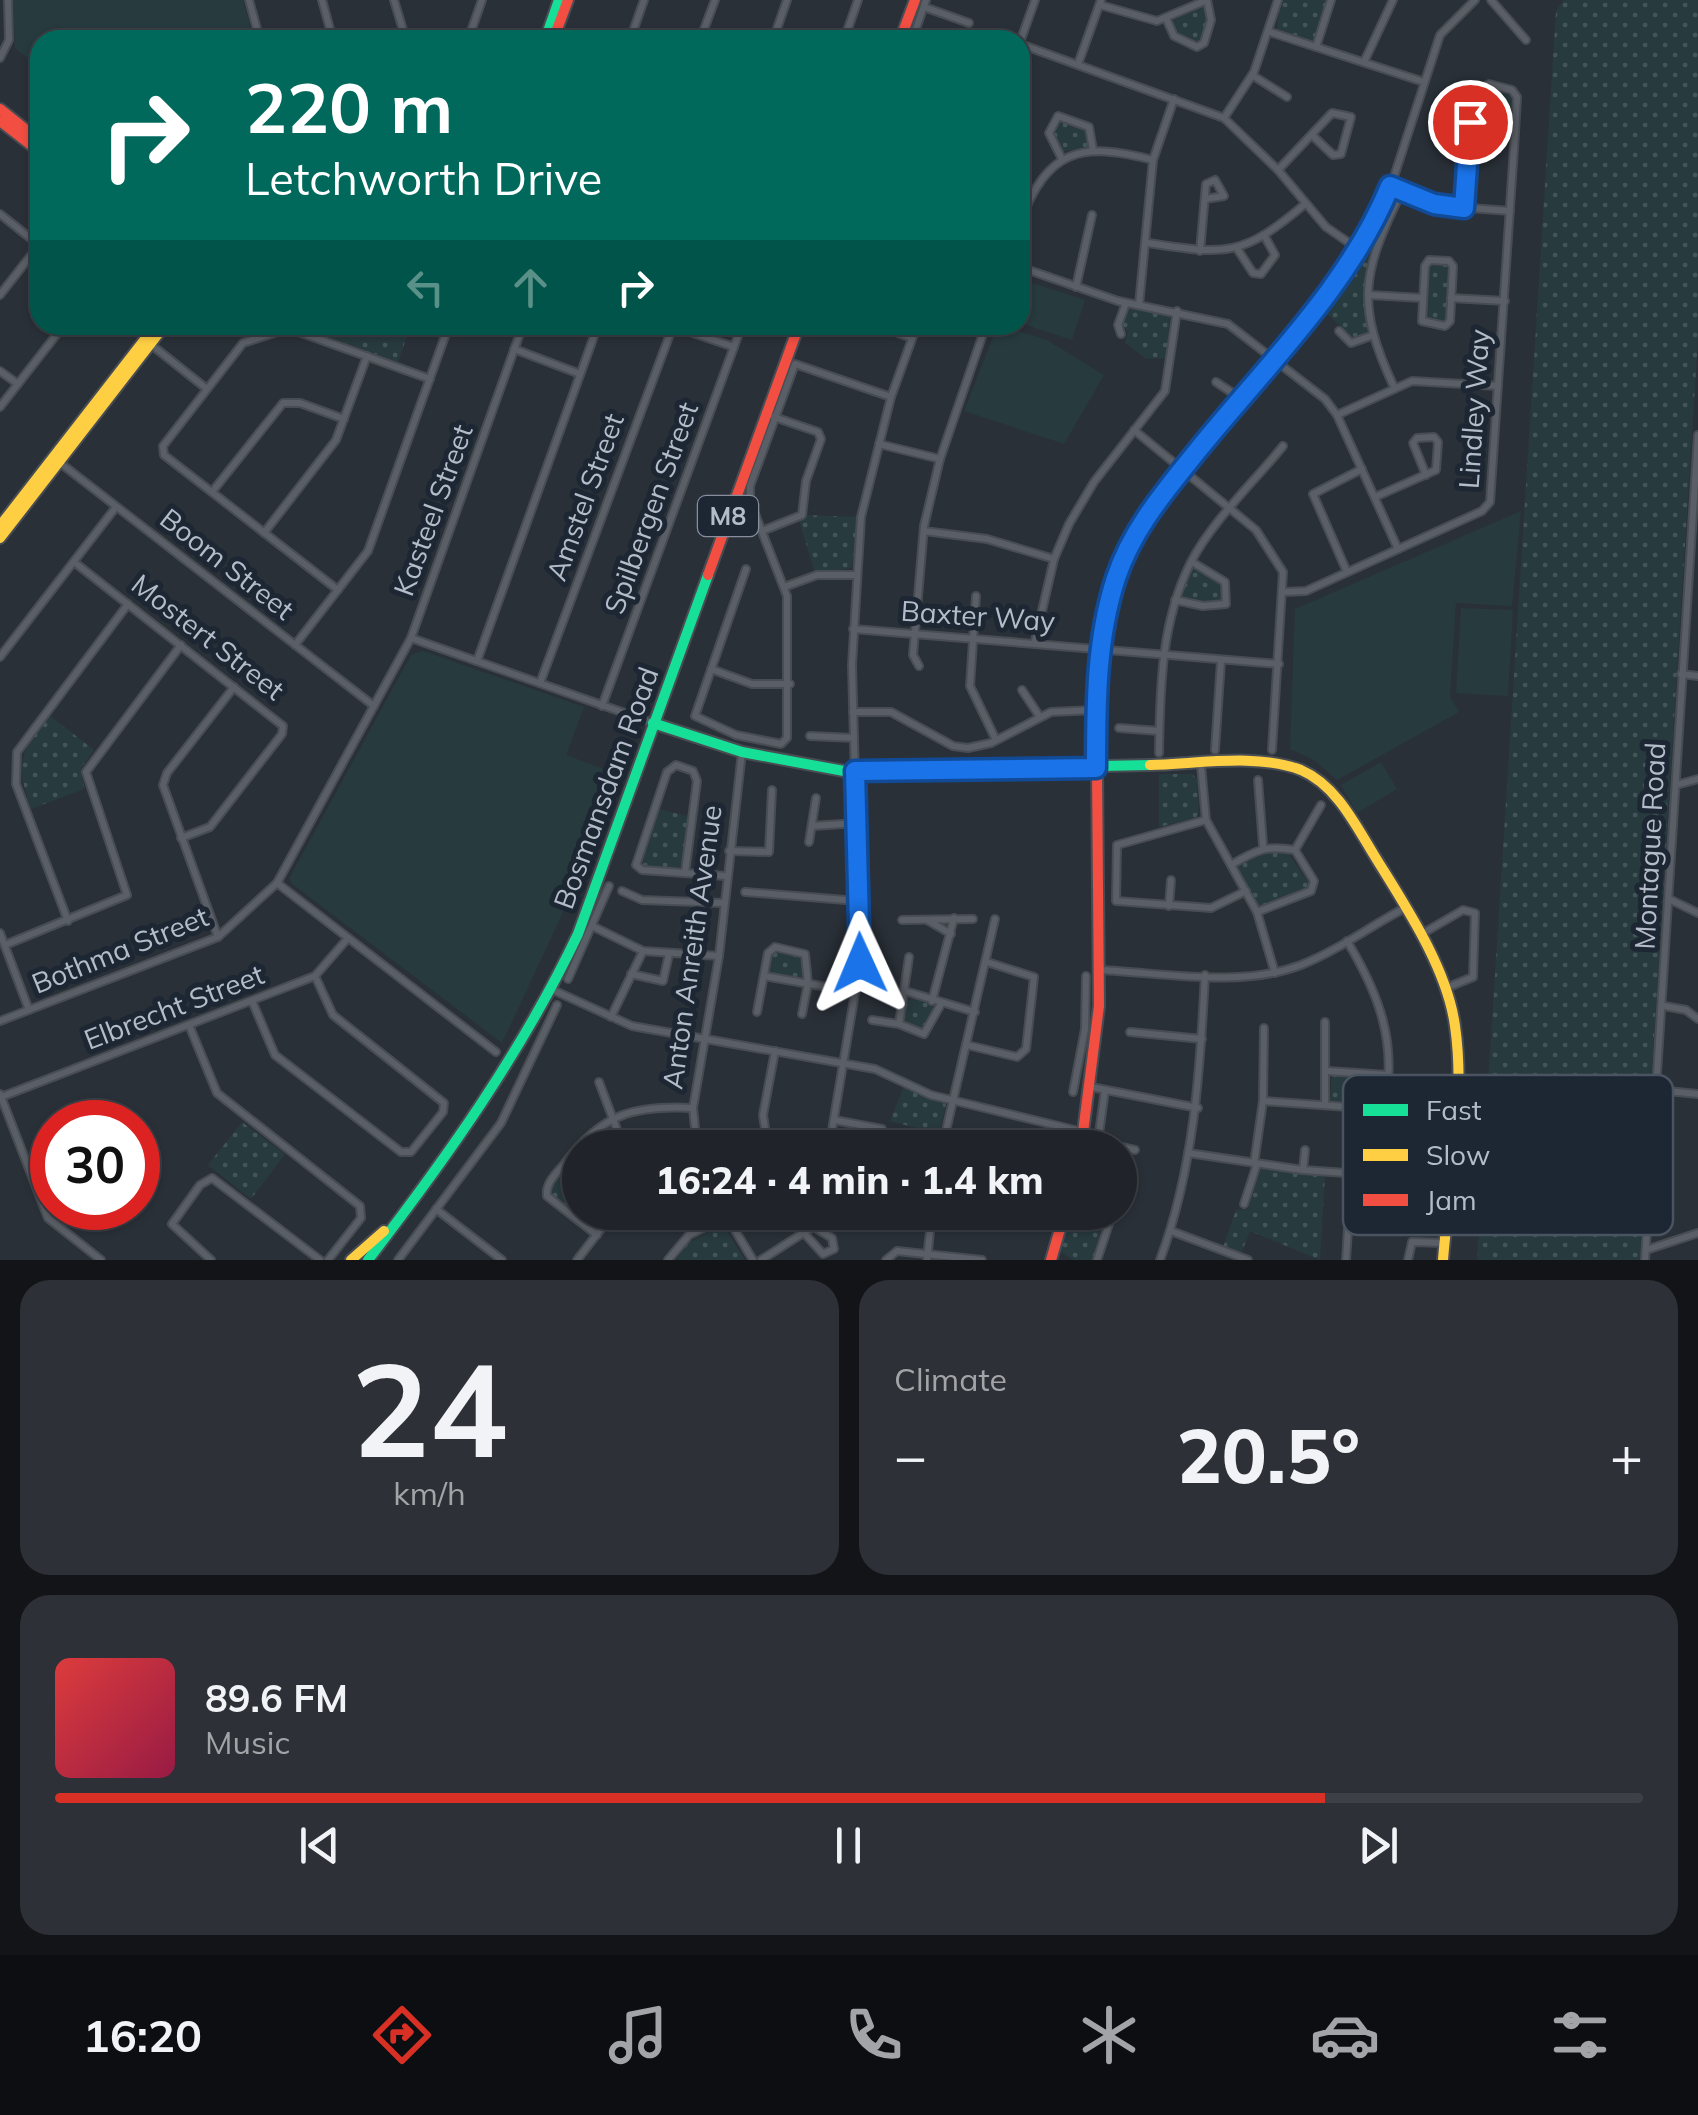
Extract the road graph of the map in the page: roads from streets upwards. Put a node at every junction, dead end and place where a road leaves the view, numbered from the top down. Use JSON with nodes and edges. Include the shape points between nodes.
{"nodes":[{"id":1,"x":8,"y":0,"type":"edge"},
{"id":2,"x":249,"y":0,"type":"edge"},
{"id":3,"x":322,"y":0,"type":"edge"},
{"id":4,"x":394,"y":0,"type":"edge"},
{"id":5,"x":482,"y":0,"type":"edge"},
{"id":6,"x":559,"y":0,"type":"edge"},
{"id":7,"x":568,"y":0,"type":"edge"},
{"id":8,"x":644,"y":0,"type":"edge"},
{"id":9,"x":715,"y":0,"type":"edge"},
{"id":10,"x":787,"y":0,"type":"edge"},
{"id":11,"x":858,"y":0,"type":"edge"},
{"id":12,"x":1035,"y":0,"type":"edge"},
{"id":13,"x":1278,"y":0,"type":"edge"},
{"id":14,"x":1331,"y":0,"type":"edge"},
{"id":15,"x":1393,"y":0,"type":"edge"},
{"id":16,"x":1476,"y":0,"type":"edge"},
{"id":17,"x":1491,"y":0,"type":"edge"},
{"id":18,"x":921,"y":2,"type":"edge"},
{"id":19,"x":1100,"y":2,"type":"edge"},
{"id":20,"x":1166,"y":18,"type":"junction"},
{"id":21,"x":968,"y":23,"type":"dead end"},
{"id":22,"x":257,"y":30,"type":"edge"},
{"id":23,"x":330,"y":30,"type":"edge"},
{"id":24,"x":403,"y":30,"type":"edge"},
{"id":25,"x":472,"y":30,"type":"edge"},
{"id":26,"x":548,"y":30,"type":"edge"},
{"id":27,"x":557,"y":30,"type":"edge"},
{"id":28,"x":634,"y":30,"type":"edge"},
{"id":29,"x":704,"y":30,"type":"edge"},
{"id":30,"x":776,"y":30,"type":"edge"},
{"id":31,"x":848,"y":30,"type":"edge"},
{"id":32,"x":906,"y":30,"type":"edge"},
{"id":33,"x":914,"y":30,"type":"edge"},
{"id":34,"x":1025,"y":30,"type":"edge"},
{"id":35,"x":1270,"y":32,"type":"junction"},
{"id":36,"x":1526,"y":40,"type":"dead end"},
{"id":37,"x":1030,"y":47,"type":"edge"},
{"id":38,"x":1316,"y":47,"type":"junction"},
{"id":39,"x":0,"y":58,"type":"edge"},
{"id":40,"x":1364,"y":62,"type":"junction"},
{"id":41,"x":1078,"y":64,"type":"junction"},
{"id":42,"x":1252,"y":76,"type":"junction"},
{"id":43,"x":1424,"y":82,"type":"junction"},
{"id":44,"x":1287,"y":97,"type":"dead end"},
{"id":45,"x":1174,"y":99,"type":"junction"},
{"id":46,"x":0,"y":109,"type":"edge"},
{"id":47,"x":1224,"y":118,"type":"junction"},
{"id":48,"x":0,"y":121,"type":"edge"},
{"id":49,"x":30,"y":133,"type":"edge"},
{"id":50,"x":1314,"y":137,"type":"junction"},
{"id":51,"x":30,"y":144,"type":"edge"},
{"id":52,"x":1092,"y":150,"type":"junction"},
{"id":53,"x":1062,"y":159,"type":"junction"},
{"id":54,"x":1153,"y":160,"type":"junction"},
{"id":55,"x":1278,"y":170,"type":"junction"},
{"id":56,"x":1390,"y":186,"type":"junction"},
{"id":57,"x":1402,"y":191,"type":"junction"},
{"id":58,"x":1030,"y":198,"type":"edge"},
{"id":59,"x":1206,"y":199,"type":"dead end"},
{"id":60,"x":1305,"y":204,"type":"junction"},
{"id":61,"x":1464,"y":208,"type":"junction"},
{"id":62,"x":1510,"y":212,"type":"junction"},
{"id":63,"x":0,"y":214,"type":"edge"},
{"id":64,"x":1092,"y":215,"type":"dead end"},
{"id":65,"x":1264,"y":234,"type":"junction"},
{"id":66,"x":30,"y":237,"type":"edge"},
{"id":67,"x":1148,"y":243,"type":"junction"},
{"id":68,"x":1238,"y":250,"type":"junction"},
{"id":69,"x":1358,"y":250,"type":"junction"},
{"id":70,"x":1200,"y":251,"type":"junction"},
{"id":71,"x":30,"y":258,"type":"edge"},
{"id":72,"x":1030,"y":270,"type":"edge"},
{"id":73,"x":1076,"y":287,"type":"junction"},
{"id":74,"x":0,"y":295,"type":"edge"},
{"id":75,"x":1369,"y":296,"type":"junction"},
{"id":76,"x":1423,"y":298,"type":"junction"},
{"id":77,"x":1451,"y":298,"type":"junction"},
{"id":78,"x":1504,"y":301,"type":"junction"},
{"id":79,"x":1126,"y":303,"type":"junction"},
{"id":80,"x":1139,"y":305,"type":"junction"},
{"id":81,"x":1177,"y":311,"type":"junction"},
{"id":82,"x":1339,"y":331,"type":"dead end"},
{"id":83,"x":1121,"y":334,"type":"dead end"},
{"id":84,"x":56,"y":335,"type":"edge"},
{"id":85,"x":151,"y":335,"type":"edge"},
{"id":86,"x":155,"y":335,"type":"edge"},
{"id":87,"x":268,"y":335,"type":"edge"},
{"id":88,"x":308,"y":335,"type":"edge"},
{"id":89,"x":446,"y":335,"type":"edge"},
{"id":90,"x":519,"y":335,"type":"edge"},
{"id":91,"x":594,"y":335,"type":"edge"},
{"id":92,"x":668,"y":335,"type":"edge"},
{"id":93,"x":698,"y":335,"type":"edge"},
{"id":94,"x":738,"y":335,"type":"edge"},
{"id":95,"x":795,"y":335,"type":"edge"},
{"id":96,"x":904,"y":335,"type":"edge"},
{"id":97,"x":913,"y":335,"type":"edge"},
{"id":98,"x":983,"y":335,"type":"edge"},
{"id":99,"x":1370,"y":336,"type":"junction"},
{"id":100,"x":912,"y":338,"type":"junction"},
{"id":101,"x":148,"y":342,"type":"junction"},
{"id":102,"x":734,"y":347,"type":"junction"},
{"id":103,"x":514,"y":349,"type":"junction"},
{"id":104,"x":367,"y":356,"type":"junction"},
{"id":105,"x":1274,"y":356,"type":"junction"},
{"id":106,"x":787,"y":369,"type":"junction"},
{"id":107,"x":0,"y":372,"type":"edge"},
{"id":108,"x":580,"y":374,"type":"junction"},
{"id":109,"x":430,"y":380,"type":"junction"},
{"id":110,"x":1216,"y":382,"type":"dead end"},
{"id":111,"x":18,"y":384,"type":"junction"},
{"id":112,"x":1499,"y":386,"type":"junction"},
{"id":113,"x":1394,"y":387,"type":"junction"},
{"id":114,"x":207,"y":389,"type":"junction"},
{"id":115,"x":891,"y":397,"type":"junction"},
{"id":116,"x":1240,"y":398,"type":"junction"},
{"id":117,"x":0,"y":406,"type":"edge"},
{"id":118,"x":1337,"y":414,"type":"junction"},
{"id":119,"x":774,"y":417,"type":"junction"},
{"id":120,"x":344,"y":420,"type":"junction"},
{"id":121,"x":1134,"y":430,"type":"junction"},
{"id":122,"x":1698,"y":435,"type":"edge"},
{"id":123,"x":878,"y":444,"type":"junction"},
{"id":124,"x":1284,"y":446,"type":"dead end"},
{"id":125,"x":940,"y":459,"type":"junction"},
{"id":126,"x":56,"y":460,"type":"junction"},
{"id":127,"x":1183,"y":469,"type":"junction"},
{"id":128,"x":1362,"y":469,"type":"junction"},
{"id":129,"x":1426,"y":475,"type":"junction"},
{"id":130,"x":212,"y":492,"type":"junction"},
{"id":131,"x":1375,"y":497,"type":"junction"},
{"id":132,"x":116,"y":506,"type":"junction"},
{"id":133,"x":1232,"y":509,"type":"junction"},
{"id":134,"x":1695,"y":518,"type":"edge"},
{"id":135,"x":0,"y":526,"type":"edge"},
{"id":136,"x":762,"y":531,"type":"junction"},
{"id":137,"x":924,"y":532,"type":"junction"},
{"id":138,"x":264,"y":533,"type":"junction"},
{"id":139,"x":0,"y":538,"type":"edge"},
{"id":140,"x":1398,"y":549,"type":"junction"},
{"id":141,"x":1054,"y":559,"type":"junction"},
{"id":142,"x":74,"y":562,"type":"junction"},
{"id":143,"x":1192,"y":562,"type":"junction"},
{"id":144,"x":746,"y":569,"type":"dead end"},
{"id":145,"x":1347,"y":572,"type":"junction"},
{"id":146,"x":856,"y":575,"type":"junction"},
{"id":147,"x":784,"y":587,"type":"junction"},
{"id":148,"x":338,"y":590,"type":"junction"},
{"id":149,"x":1284,"y":592,"type":"junction"},
{"id":150,"x":976,"y":596,"type":"dead end"},
{"id":151,"x":1174,"y":600,"type":"junction"},
{"id":152,"x":128,"y":604,"type":"junction"},
{"id":153,"x":853,"y":629,"type":"junction"},
{"id":154,"x":916,"y":633,"type":"junction"},
{"id":155,"x":972,"y":637,"type":"junction"},
{"id":156,"x":411,"y":638,"type":"junction"},
{"id":157,"x":1035,"y":641,"type":"junction"},
{"id":158,"x":181,"y":645,"type":"junction"},
{"id":159,"x":295,"y":645,"type":"junction"},
{"id":160,"x":1101,"y":649,"type":"junction"},
{"id":161,"x":0,"y":657,"type":"edge"},
{"id":162,"x":1164,"y":657,"type":"junction"},
{"id":163,"x":1222,"y":660,"type":"junction"},
{"id":164,"x":476,"y":661,"type":"junction"},
{"id":165,"x":1279,"y":664,"type":"junction"},
{"id":166,"x":919,"y":666,"type":"dead end"},
{"id":167,"x":711,"y":670,"type":"junction"},
{"id":168,"x":1681,"y":674,"type":"junction"},
{"id":169,"x":1698,"y":676,"type":"edge"},
{"id":170,"x":540,"y":683,"type":"junction"},
{"id":171,"x":790,"y":684,"type":"junction"},
{"id":172,"x":234,"y":686,"type":"junction"},
{"id":173,"x":1022,"y":690,"type":"dead end"},
{"id":174,"x":374,"y":706,"type":"junction"},
{"id":175,"x":602,"y":706,"type":"junction"},
{"id":176,"x":1096,"y":710,"type":"junction"},
{"id":177,"x":853,"y":712,"type":"junction"},
{"id":178,"x":1040,"y":717,"type":"junction"},
{"id":179,"x":654,"y":723,"type":"junction"},
{"id":180,"x":1119,"y":728,"type":"dead end"},
{"id":181,"x":1159,"y":730,"type":"junction"},
{"id":182,"x":810,"y":736,"type":"dead end"},
{"id":183,"x":854,"y":738,"type":"junction"},
{"id":184,"x":996,"y":740,"type":"junction"},
{"id":185,"x":1216,"y":750,"type":"dead end"},
{"id":186,"x":1272,"y":750,"type":"dead end"},
{"id":187,"x":742,"y":752,"type":"junction"},
{"id":188,"x":1158,"y":752,"type":"dead end"},
{"id":189,"x":1201,"y":766,"type":"junction"},
{"id":190,"x":1096,"y":768,"type":"junction"},
{"id":191,"x":855,"y":771,"type":"junction"},
{"id":192,"x":1698,"y":779,"type":"edge"},
{"id":193,"x":1258,"y":780,"type":"dead end"},
{"id":194,"x":1676,"y":785,"type":"junction"},
{"id":195,"x":772,"y":790,"type":"dead end"},
{"id":196,"x":816,"y":798,"type":"dead end"},
{"id":197,"x":1321,"y":804,"type":"dead end"},
{"id":198,"x":1206,"y":820,"type":"junction"},
{"id":199,"x":856,"y":824,"type":"junction"},
{"id":200,"x":812,"y":826,"type":"junction"},
{"id":201,"x":180,"y":838,"type":"junction"},
{"id":202,"x":809,"y":842,"type":"dead end"},
{"id":203,"x":1262,"y":846,"type":"junction"},
{"id":204,"x":1295,"y":850,"type":"junction"},
{"id":205,"x":729,"y":851,"type":"junction"},
{"id":206,"x":1231,"y":865,"type":"junction"},
{"id":207,"x":684,"y":873,"type":"junction"},
{"id":208,"x":726,"y":876,"type":"junction"},
{"id":209,"x":1171,"y":880,"type":"dead end"},
{"id":210,"x":277,"y":883,"type":"junction"},
{"id":211,"x":609,"y":886,"type":"dead end"},
{"id":212,"x":1246,"y":890,"type":"junction"},
{"id":213,"x":622,"y":891,"type":"dead end"},
{"id":214,"x":745,"y":892,"type":"dead end"},
{"id":215,"x":1669,"y":899,"type":"junction"},
{"id":216,"x":858,"y":902,"type":"junction"},
{"id":217,"x":723,"y":904,"type":"junction"},
{"id":218,"x":1169,"y":906,"type":"junction"},
{"id":219,"x":1402,"y":908,"type":"junction"},
{"id":220,"x":1257,"y":912,"type":"junction"},
{"id":221,"x":1698,"y":913,"type":"edge"},
{"id":222,"x":954,"y":918,"type":"junction"},
{"id":223,"x":926,"y":919,"type":"junction"},
{"id":224,"x":973,"y":919,"type":"dead end"},
{"id":225,"x":996,"y":919,"type":"dead end"},
{"id":226,"x":68,"y":920,"type":"junction"},
{"id":227,"x":902,"y":920,"type":"dead end"},
{"id":228,"x":592,"y":926,"type":"junction"},
{"id":229,"x":0,"y":933,"type":"edge"},
{"id":230,"x":951,"y":934,"type":"junction"},
{"id":231,"x":1418,"y":935,"type":"junction"},
{"id":232,"x":218,"y":937,"type":"junction"},
{"id":233,"x":348,"y":938,"type":"junction"},
{"id":234,"x":1347,"y":941,"type":"junction"},
{"id":235,"x":4,"y":945,"type":"junction"},
{"id":236,"x":643,"y":950,"type":"junction"},
{"id":237,"x":669,"y":954,"type":"junction"},
{"id":238,"x":718,"y":956,"type":"junction"},
{"id":239,"x":910,"y":957,"type":"dead end"},
{"id":240,"x":986,"y":962,"type":"junction"},
{"id":241,"x":1101,"y":970,"type":"junction"},
{"id":242,"x":1275,"y":973,"type":"junction"},
{"id":243,"x":632,"y":974,"type":"junction"},
{"id":244,"x":1205,"y":975,"type":"junction"},
{"id":245,"x":314,"y":976,"type":"junction"},
{"id":246,"x":764,"y":976,"type":"junction"},
{"id":247,"x":1086,"y":976,"type":"dead end"},
{"id":248,"x":568,"y":979,"type":"dead end"},
{"id":249,"x":808,"y":984,"type":"junction"},
{"id":250,"x":1446,"y":988,"type":"junction"},
{"id":251,"x":553,"y":990,"type":"junction"},
{"id":252,"x":905,"y":991,"type":"junction"},
{"id":253,"x":856,"y":992,"type":"junction"},
{"id":254,"x":252,"y":1001,"type":"junction"},
{"id":255,"x":936,"y":1002,"type":"junction"},
{"id":256,"x":556,"y":1005,"type":"dead end"},
{"id":257,"x":1664,"y":1006,"type":"junction"},
{"id":258,"x":29,"y":1010,"type":"junction"},
{"id":259,"x":757,"y":1012,"type":"dead end"},
{"id":260,"x":975,"y":1012,"type":"junction"},
{"id":261,"x":802,"y":1014,"type":"dead end"},
{"id":262,"x":612,"y":1018,"type":"junction"},
{"id":263,"x":1698,"y":1019,"type":"edge"},
{"id":264,"x":872,"y":1020,"type":"dead end"},
{"id":265,"x":0,"y":1021,"type":"edge"},
{"id":266,"x":1325,"y":1022,"type":"dead end"},
{"id":267,"x":899,"y":1024,"type":"junction"},
{"id":268,"x":190,"y":1025,"type":"junction"},
{"id":269,"x":1264,"y":1028,"type":"dead end"},
{"id":270,"x":1085,"y":1030,"type":"junction"},
{"id":271,"x":1098,"y":1031,"type":"junction"},
{"id":272,"x":1130,"y":1032,"type":"dead end"},
{"id":273,"x":705,"y":1039,"type":"junction"},
{"id":274,"x":1202,"y":1039,"type":"junction"},
{"id":275,"x":967,"y":1046,"type":"junction"},
{"id":276,"x":774,"y":1051,"type":"junction"},
{"id":277,"x":496,"y":1052,"type":"dead end"},
{"id":278,"x":844,"y":1063,"type":"junction"},
{"id":279,"x":1327,"y":1071,"type":"junction"},
{"id":280,"x":1388,"y":1075,"type":"joint"},
{"id":281,"x":1454,"y":1075,"type":"edge"},
{"id":282,"x":1658,"y":1075,"type":"edge"},
{"id":283,"x":599,"y":1082,"type":"dead end"},
{"id":284,"x":1091,"y":1087,"type":"junction"},
{"id":285,"x":1105,"y":1090,"type":"junction"},
{"id":286,"x":1073,"y":1092,"type":"dead end"},
{"id":287,"x":1673,"y":1092,"type":"edge"},
{"id":288,"x":1698,"y":1094,"type":"edge"},
{"id":289,"x":1,"y":1095,"type":"edge"},
{"id":290,"x":954,"y":1101,"type":"junction"},
{"id":291,"x":1263,"y":1101,"type":"junction"},
{"id":292,"x":1324,"y":1105,"type":"junction"},
{"id":293,"x":1343,"y":1106,"type":"edge"},
{"id":294,"x":694,"y":1108,"type":"junction"},
{"id":295,"x":1198,"y":1108,"type":"junction"},
{"id":296,"x":614,"y":1119,"type":"junction"},
{"id":297,"x":834,"y":1120,"type":"junction"},
{"id":298,"x":618,"y":1130,"type":"edge"},
{"id":299,"x":696,"y":1130,"type":"edge"},
{"id":300,"x":765,"y":1130,"type":"edge"},
{"id":301,"x":832,"y":1130,"type":"edge"},
{"id":302,"x":882,"y":1130,"type":"edge"},
{"id":303,"x":947,"y":1130,"type":"edge"},
{"id":304,"x":1072,"y":1130,"type":"edge"},
{"id":305,"x":1084,"y":1130,"type":"edge"},
{"id":306,"x":1100,"y":1130,"type":"edge"},
{"id":307,"x":1305,"y":1150,"type":"dead end"},
{"id":308,"x":1188,"y":1153,"type":"junction"},
{"id":309,"x":1256,"y":1164,"type":"junction"},
{"id":310,"x":1303,"y":1170,"type":"junction"},
{"id":311,"x":1343,"y":1173,"type":"edge"},
{"id":312,"x":418,"y":1196,"type":"junction"},
{"id":313,"x":1244,"y":1204,"type":"dead end"},
{"id":314,"x":436,"y":1210,"type":"junction"},
{"id":315,"x":601,"y":1230,"type":"edge"},
{"id":316,"x":698,"y":1230,"type":"edge"},
{"id":317,"x":734,"y":1230,"type":"edge"},
{"id":318,"x":930,"y":1230,"type":"edge"},
{"id":319,"x":1062,"y":1230,"type":"edge"},
{"id":320,"x":1106,"y":1230,"type":"edge"},
{"id":321,"x":1171,"y":1230,"type":"junction"},
{"id":322,"x":1698,"y":1232,"type":"edge"},
{"id":323,"x":804,"y":1233,"type":"junction"},
{"id":324,"x":597,"y":1235,"type":"junction"},
{"id":325,"x":1348,"y":1235,"type":"edge"},
{"id":326,"x":1445,"y":1235,"type":"edge"},
{"id":327,"x":1647,"y":1235,"type":"edge"},
{"id":328,"x":1444,"y":1243,"type":"junction"},
{"id":329,"x":1646,"y":1250,"type":"junction"},
{"id":330,"x":927,"y":1256,"type":"edge"},
{"id":331,"x":1224,"y":1256,"type":"edge"},
{"id":332,"x":1056,"y":1258,"type":"edge"},
{"id":333,"x":102,"y":1260,"type":"edge"},
{"id":334,"x":211,"y":1260,"type":"edge"},
{"id":335,"x":320,"y":1260,"type":"edge"},
{"id":336,"x":328,"y":1260,"type":"edge"},
{"id":337,"x":350,"y":1260,"type":"edge"},
{"id":338,"x":368,"y":1260,"type":"edge"},
{"id":339,"x":398,"y":1260,"type":"edge"},
{"id":340,"x":502,"y":1260,"type":"edge"},
{"id":341,"x":577,"y":1260,"type":"edge"},
{"id":342,"x":668,"y":1260,"type":"edge"},
{"id":343,"x":752,"y":1260,"type":"edge"},
{"id":344,"x":761,"y":1260,"type":"edge"},
{"id":345,"x":886,"y":1260,"type":"edge"},
{"id":346,"x":982,"y":1260,"type":"edge"},
{"id":347,"x":1097,"y":1260,"type":"edge"},
{"id":348,"x":1160,"y":1260,"type":"edge"},
{"id":349,"x":1248,"y":1260,"type":"edge"},
{"id":350,"x":1346,"y":1260,"type":"edge"},
{"id":351,"x":1408,"y":1260,"type":"edge"},
{"id":352,"x":1443,"y":1260,"type":"edge"},
{"id":353,"x":1645,"y":1260,"type":"edge"}],
"edges":[{"from":1,"to":39,"type":"street","via":[[9,40]]},
{"from":2,"to":22,"type":"street"},
{"from":3,"to":23,"type":"street"},
{"from":4,"to":24,"type":"street"},
{"from":5,"to":25,"type":"street"},
{"from":6,"to":26,"type":"street"},
{"from":7,"to":27,"type":"street"},
{"from":8,"to":28,"type":"street"},
{"from":9,"to":29,"type":"street"},
{"from":10,"to":30,"type":"street"},
{"from":11,"to":31,"type":"street"},
{"from":12,"to":34,"type":"street"},
{"from":13,"to":35,"type":"street"},
{"from":14,"to":38,"type":"street"},
{"from":15,"to":40,"type":"street"},
{"from":16,"to":43,"type":"street","via":[[1444,29]]},
{"from":17,"to":36,"type":"street"},
{"from":18,"to":21,"type":"street"},
{"from":18,"to":32,"type":"street"},
{"from":18,"to":33,"type":"street"},
{"from":19,"to":20,"type":"street","via":[[1148,20]]},
{"from":19,"to":41,"type":"street"},
{"from":20,"to":20,"type":"street","via":[[1177,39],[1204,43],[1211,15],[1207,0]]},
{"from":35,"to":38,"type":"street"},
{"from":35,"to":42,"type":"street"},
{"from":37,"to":41,"type":"street"},
{"from":38,"to":40,"type":"street"},
{"from":40,"to":43,"type":"street"},
{"from":41,"to":45,"type":"street"},
{"from":42,"to":44,"type":"street"},
{"from":42,"to":47,"type":"street"},
{"from":43,"to":56,"type":"street"},
{"from":45,"to":47,"type":"street"},
{"from":45,"to":54,"type":"street"},
{"from":46,"to":49,"type":"street"},
{"from":47,"to":55,"type":"street"},
{"from":48,"to":51,"type":"street"},
{"from":50,"to":50,"type":"street","via":[[1334,111],[1351,117],[1341,154]]},
{"from":50,"to":55,"type":"street"},
{"from":52,"to":53,"type":"street"},
{"from":52,"to":53,"type":"street","via":[[1089,127],[1058,116],[1049,134]]},
{"from":52,"to":54,"type":"street"},
{"from":53,"to":58,"type":"street"},
{"from":54,"to":67,"type":"street"},
{"from":55,"to":60,"type":"street"},
{"from":56,"to":57,"type":"street"},
{"from":56,"to":69,"type":"street"},
{"from":57,"to":61,"type":"street"},
{"from":57,"to":75,"type":"street","via":[[1372,254]]},
{"from":59,"to":70,"type":"street"},
{"from":60,"to":65,"type":"street"},
{"from":60,"to":69,"type":"street"},
{"from":61,"to":62,"type":"street"},
{"from":61,"to":62,"type":"street","name":"Lindley Way","via":[[1470,122],[1480,88],[1489,84],[1517,97]]},
{"from":62,"to":78,"type":"street","name":"Lindley Way"},
{"from":63,"to":66,"type":"street"},
{"from":64,"to":73,"type":"street"},
{"from":65,"to":68,"type":"street"},
{"from":65,"to":68,"type":"street","via":[[1274,255],[1261,274],[1253,273]]},
{"from":67,"to":70,"type":"street"},
{"from":67,"to":80,"type":"street"},
{"from":68,"to":70,"type":"street"},
{"from":69,"to":105,"type":"street"},
{"from":71,"to":74,"type":"street"},
{"from":72,"to":73,"type":"street"},
{"from":73,"to":79,"type":"street"},
{"from":75,"to":76,"type":"street"},
{"from":75,"to":99,"type":"street"},
{"from":76,"to":77,"type":"street","via":[[1423,322],[1445,326]]},
{"from":76,"to":77,"type":"street","via":[[1430,260],[1452,264]]},
{"from":77,"to":78,"type":"street"},
{"from":78,"to":112,"type":"street","name":"Lindley Way"},
{"from":79,"to":80,"type":"street"},
{"from":79,"to":83,"type":"street"},
{"from":80,"to":81,"type":"street"},
{"from":81,"to":105,"type":"street","via":[[1228,324]]},
{"from":81,"to":121,"type":"street","via":[[1165,391]]},
{"from":82,"to":99,"type":"street","via":[[1351,344]]},
{"from":84,"to":111,"type":"street"},
{"from":85,"to":101,"type":"street"},
{"from":86,"to":101,"type":"street"},
{"from":87,"to":114,"type":"street","via":[[243,344]]},
{"from":88,"to":104,"type":"street"},
{"from":89,"to":109,"type":"street"},
{"from":90,"to":103,"type":"street","name":"Kasteel Street"},
{"from":91,"to":108,"type":"street"},
{"from":92,"to":170,"type":"street","name":"Amstel Street"},
{"from":93,"to":102,"type":"street"},
{"from":94,"to":102,"type":"street","name":"Spilbergen Street"},
{"from":95,"to":106,"type":"street","name":"Bosmansdam Road","number":"M8"},
{"from":96,"to":100,"type":"street"},
{"from":97,"to":100,"type":"street"},
{"from":98,"to":125,"type":"street"},
{"from":99,"to":113,"type":"street"},
{"from":100,"to":115,"type":"street"},
{"from":101,"to":114,"type":"street"},
{"from":101,"to":126,"type":"street"},
{"from":102,"to":175,"type":"street","name":"Spilbergen Street"},
{"from":103,"to":108,"type":"street"},
{"from":103,"to":156,"type":"street","name":"Kasteel Street"},
{"from":104,"to":109,"type":"street"},
{"from":104,"to":120,"type":"street"},
{"from":105,"to":116,"type":"street"},
{"from":105,"to":118,"type":"street"},
{"from":106,"to":115,"type":"street","via":[[802,364]]},
{"from":106,"to":119,"type":"street"},
{"from":106,"to":179,"type":"street","name":"Bosmansdam Road","number":"M8"},
{"from":107,"to":111,"type":"street"},
{"from":108,"to":164,"type":"street"},
{"from":109,"to":148,"type":"street","via":[[372,541]]},
{"from":110,"to":116,"type":"street"},
{"from":111,"to":117,"type":"street"},
{"from":112,"to":113,"type":"street","via":[[1421,381]]},
{"from":112,"to":140,"type":"street","name":"Lindley Way","via":[[1488,505]]},
{"from":113,"to":118,"type":"street"},
{"from":114,"to":130,"type":"street","via":[[162,450]]},
{"from":115,"to":123,"type":"street"},
{"from":116,"to":127,"type":"street"},
{"from":118,"to":128,"type":"street"},
{"from":119,"to":136,"type":"street","via":[[748,492]]},
{"from":119,"to":136,"type":"street","via":[[821,439],[802,514]]},
{"from":120,"to":130,"type":"street","via":[[283,403]]},
{"from":120,"to":138,"type":"street","via":[[336,440]]},
{"from":121,"to":127,"type":"street"},
{"from":121,"to":141,"type":"street","via":[[1083,498]]},
{"from":122,"to":134,"type":"street","name":"Montague Road"},
{"from":123,"to":125,"type":"street"},
{"from":123,"to":146,"type":"street"},
{"from":124,"to":133,"type":"street"},
{"from":125,"to":137,"type":"street"},
{"from":126,"to":132,"type":"street","name":"Boom Street"},
{"from":126,"to":135,"type":"street"},
{"from":126,"to":139,"type":"street"},
{"from":127,"to":133,"type":"street"},
{"from":127,"to":160,"type":"street","via":[[1127,551]]},
{"from":128,"to":131,"type":"street"},
{"from":128,"to":145,"type":"street","via":[[1313,494]]},
{"from":129,"to":129,"type":"street","via":[[1437,468],[1438,442],[1417,438],[1413,443]]},
{"from":129,"to":131,"type":"street"},
{"from":130,"to":138,"type":"street"},
{"from":131,"to":140,"type":"street"},
{"from":132,"to":142,"type":"street"},
{"from":132,"to":159,"type":"street","name":"Boom Street"},
{"from":133,"to":143,"type":"street"},
{"from":133,"to":149,"type":"street","via":[[1280,566]]},
{"from":134,"to":168,"type":"street","name":"Montague Road"},
{"from":136,"to":147,"type":"street"},
{"from":137,"to":141,"type":"street","via":[[987,539]]},
{"from":137,"to":154,"type":"street"},
{"from":138,"to":148,"type":"street"},
{"from":140,"to":145,"type":"street","name":"Lindley Way"},
{"from":141,"to":157,"type":"street"},
{"from":142,"to":152,"type":"street","name":"Mostert Street"},
{"from":142,"to":161,"type":"street"},
{"from":143,"to":151,"type":"street"},
{"from":143,"to":151,"type":"street","via":[[1226,584],[1226,604]]},
{"from":144,"to":167,"type":"street"},
{"from":145,"to":149,"type":"street","name":"Lindley Way","via":[[1306,591]]},
{"from":146,"to":147,"type":"street","via":[[817,576]]},
{"from":146,"to":153,"type":"street"},
{"from":147,"to":171,"type":"street"},
{"from":148,"to":159,"type":"street"},
{"from":149,"to":165,"type":"street"},
{"from":150,"to":155,"type":"street"},
{"from":151,"to":162,"type":"street"},
{"from":152,"to":158,"type":"street","name":"Mostert Street"},
{"from":152,"to":226,"type":"street","via":[[17,752],[16,784]]},
{"from":153,"to":154,"type":"street","name":"Baxter Way"},
{"from":153,"to":177,"type":"street"},
{"from":154,"to":155,"type":"street","name":"Baxter Way"},
{"from":154,"to":166,"type":"street"},
{"from":155,"to":157,"type":"street","name":"Baxter Way"},
{"from":155,"to":184,"type":"street","via":[[970,686]]},
{"from":156,"to":164,"type":"street"},
{"from":156,"to":174,"type":"street","name":"Kasteel Street"},
{"from":157,"to":160,"type":"street","name":"Baxter Way"},
{"from":158,"to":172,"type":"street","name":"Mostert Street"},
{"from":158,"to":226,"type":"street","via":[[86,772],[128,893]]},
{"from":159,"to":174,"type":"street","name":"Boom Street"},
{"from":160,"to":162,"type":"street","name":"Baxter Way"},
{"from":160,"to":176,"type":"street"},
{"from":162,"to":163,"type":"street","name":"Baxter Way"},
{"from":162,"to":181,"type":"street"},
{"from":163,"to":165,"type":"street","name":"Baxter Way"},
{"from":163,"to":185,"type":"street"},
{"from":164,"to":170,"type":"street"},
{"from":165,"to":186,"type":"street"},
{"from":167,"to":171,"type":"street","via":[[752,684]]},
{"from":167,"to":171,"type":"street","via":[[695,712],[698,721],[736,734],[784,742]]},
{"from":168,"to":169,"type":"street"},
{"from":168,"to":194,"type":"street","name":"Montague Road"},
{"from":170,"to":175,"type":"street"},
{"from":172,"to":201,"type":"street","via":[[166,776],[164,795]]},
{"from":172,"to":201,"type":"street","name":"Mostert Street","via":[[281,722],[283,732],[213,823]]},
{"from":173,"to":178,"type":"street"},
{"from":174,"to":210,"type":"street","name":"Bothma Street"},
{"from":175,"to":179,"type":"street"},
{"from":176,"to":178,"type":"street"},
{"from":176,"to":190,"type":"street"},
{"from":177,"to":183,"type":"street"},
{"from":177,"to":184,"type":"street","via":[[891,712],[958,747]]},
{"from":178,"to":184,"type":"street"},
{"from":179,"to":187,"type":"street"},
{"from":179,"to":251,"type":"street","name":"Bosmansdam Road","number":"M8"},
{"from":180,"to":181,"type":"street"},
{"from":181,"to":188,"type":"street"},
{"from":182,"to":183,"type":"street"},
{"from":183,"to":191,"type":"street"},
{"from":187,"to":191,"type":"street"},
{"from":187,"to":205,"type":"street","name":"Anton Anreith Avenue"},
{"from":189,"to":190,"type":"street"},
{"from":189,"to":198,"type":"street"},
{"from":189,"to":219,"type":"street","via":[[1281,764],[1316,778],[1340,804]]},
{"from":190,"to":191,"type":"street"},
{"from":190,"to":241,"type":"street"},
{"from":191,"to":199,"type":"street"},
{"from":192,"to":194,"type":"street"},
{"from":193,"to":203,"type":"street"},
{"from":194,"to":215,"type":"street","name":"Montague Road"},
{"from":195,"to":205,"type":"street","via":[[769,852]]},
{"from":196,"to":200,"type":"street"},
{"from":197,"to":204,"type":"street"},
{"from":198,"to":206,"type":"street"},
{"from":198,"to":218,"type":"street","via":[[1117,845],[1117,902]]},
{"from":199,"to":200,"type":"street"},
{"from":199,"to":216,"type":"street"},
{"from":200,"to":202,"type":"street"},
{"from":201,"to":232,"type":"street"},
{"from":203,"to":204,"type":"street"},
{"from":203,"to":206,"type":"street"},
{"from":204,"to":220,"type":"street","via":[[1314,888]]},
{"from":205,"to":208,"type":"street","name":"Anton Anreith Avenue"},
{"from":206,"to":212,"type":"street"},
{"from":207,"to":207,"type":"street","via":[[642,870],[636,862],[667,772],[676,765],[697,778]]},
{"from":207,"to":208,"type":"street"},
{"from":208,"to":217,"type":"street","name":"Anton Anreith Avenue"},
{"from":209,"to":218,"type":"street"},
{"from":210,"to":232,"type":"street","name":"Bothma Street"},
{"from":210,"to":233,"type":"street"},
{"from":211,"to":228,"type":"street"},
{"from":212,"to":218,"type":"street","via":[[1214,908]]},
{"from":212,"to":220,"type":"street"},
{"from":213,"to":217,"type":"street","via":[[642,900]]},
{"from":214,"to":216,"type":"street"},
{"from":215,"to":221,"type":"street"},
{"from":215,"to":257,"type":"street","name":"Montague Road"},
{"from":216,"to":253,"type":"street"},
{"from":217,"to":238,"type":"street","name":"Anton Anreith Avenue"},
{"from":219,"to":231,"type":"street"},
{"from":219,"to":234,"type":"street"},
{"from":220,"to":242,"type":"street"},
{"from":222,"to":223,"type":"street"},
{"from":222,"to":224,"type":"street"},
{"from":222,"to":230,"type":"street"},
{"from":223,"to":227,"type":"street"},
{"from":223,"to":230,"type":"street"},
{"from":225,"to":240,"type":"street"},
{"from":226,"to":235,"type":"street"},
{"from":228,"to":236,"type":"street"},
{"from":228,"to":248,"type":"street"},
{"from":229,"to":235,"type":"street"},
{"from":230,"to":255,"type":"street"},
{"from":231,"to":250,"type":"street"},
{"from":231,"to":250,"type":"street","via":[[1463,910],[1476,914],[1473,977]]},
{"from":232,"to":258,"type":"street","name":"Bothma Street"},
{"from":233,"to":245,"type":"street","name":"Elbrecht Street"},
{"from":233,"to":277,"type":"street"},
{"from":234,"to":242,"type":"street"},
{"from":234,"to":280,"type":"street","via":[[1380,1001]]},
{"from":235,"to":258,"type":"street"},
{"from":236,"to":237,"type":"street"},
{"from":236,"to":243,"type":"street"},
{"from":237,"to":238,"type":"street"},
{"from":237,"to":243,"type":"street","via":[[663,981]]},
{"from":238,"to":273,"type":"street","name":"Anton Anreith Avenue"},
{"from":239,"to":252,"type":"street"},
{"from":240,"to":260,"type":"street"},
{"from":240,"to":275,"type":"street","via":[[1034,977],[1026,1049],[1016,1057]]},
{"from":241,"to":244,"type":"street"},
{"from":241,"to":271,"type":"street"},
{"from":242,"to":244,"type":"street"},
{"from":243,"to":262,"type":"street"},
{"from":244,"to":274,"type":"street"},
{"from":245,"to":254,"type":"street","name":"Elbrecht Street"},
{"from":245,"to":254,"type":"street","via":[[333,1015],[444,1103],[444,1112],[411,1152],[401,1152],[275,1055]]},
{"from":246,"to":249,"type":"street"},
{"from":246,"to":249,"type":"street","via":[[770,950],[796,948],[805,954]]},
{"from":246,"to":259,"type":"street"},
{"from":247,"to":270,"type":"street"},
{"from":249,"to":253,"type":"street"},
{"from":249,"to":261,"type":"street"},
{"from":250,"to":281,"type":"street","via":[[1456,1040]]},
{"from":251,"to":262,"type":"street"},
{"from":251,"to":312,"type":"street","name":"Bosmansdam Road","number":"M8","via":[[493,1094]]},
{"from":252,"to":255,"type":"street"},
{"from":252,"to":267,"type":"street"},
{"from":253,"to":278,"type":"street"},
{"from":254,"to":268,"type":"street","name":"Elbrecht Street"},
{"from":255,"to":260,"type":"street"},
{"from":255,"to":267,"type":"street","via":[[926,1034]]},
{"from":256,"to":314,"type":"street","via":[[502,1123]]},
{"from":257,"to":263,"type":"street"},
{"from":257,"to":282,"type":"street","name":"Montague Road"},
{"from":258,"to":265,"type":"street","name":"Bothma Street"},
{"from":260,"to":275,"type":"street"},
{"from":262,"to":273,"type":"street"},
{"from":264,"to":267,"type":"street"},
{"from":266,"to":279,"type":"street"},
{"from":268,"to":289,"type":"street","name":"Elbrecht Street"},
{"from":268,"to":336,"type":"street","via":[[216,1094],[362,1209]]},
{"from":269,"to":291,"type":"street"},
{"from":270,"to":271,"type":"street"},
{"from":270,"to":286,"type":"street"},
{"from":271,"to":284,"type":"street"},
{"from":272,"to":274,"type":"street"},
{"from":273,"to":276,"type":"street"},
{"from":273,"to":294,"type":"street","name":"Anton Anreith Avenue"},
{"from":274,"to":295,"type":"street"},
{"from":275,"to":290,"type":"street"},
{"from":276,"to":278,"type":"street"},
{"from":276,"to":300,"type":"street"},
{"from":278,"to":290,"type":"street"},
{"from":278,"to":297,"type":"street"},
{"from":279,"to":280,"type":"street"},
{"from":279,"to":292,"type":"street"},
{"from":283,"to":296,"type":"street"},
{"from":284,"to":285,"type":"street"},
{"from":284,"to":305,"type":"street"},
{"from":285,"to":295,"type":"street"},
{"from":285,"to":306,"type":"street"},
{"from":287,"to":288,"type":"street"},
{"from":289,"to":333,"type":"street","via":[[48,1218]]},
{"from":290,"to":303,"type":"street"},
{"from":290,"to":304,"type":"street"},
{"from":291,"to":292,"type":"street"},
{"from":291,"to":309,"type":"street"},
{"from":292,"to":293,"type":"street"},
{"from":294,"to":296,"type":"street","via":[[649,1107]]},
{"from":294,"to":299,"type":"street","name":"Anton Anreith Avenue"},
{"from":295,"to":308,"type":"street"},
{"from":296,"to":298,"type":"street"},
{"from":296,"to":324,"type":"street","via":[[590,1131],[546,1189]]},
{"from":297,"to":301,"type":"street"},
{"from":297,"to":302,"type":"street"},
{"from":307,"to":310,"type":"street"},
{"from":308,"to":309,"type":"street"},
{"from":308,"to":321,"type":"street"},
{"from":309,"to":310,"type":"street"},
{"from":309,"to":313,"type":"street"},
{"from":310,"to":311,"type":"street"},
{"from":312,"to":337,"type":"street","name":"Bosmansdam Road","number":"M8"},
{"from":312,"to":338,"type":"street","name":"Bosmansdam Road","number":"M8"},
{"from":314,"to":339,"type":"street"},
{"from":314,"to":340,"type":"street"},
{"from":315,"to":324,"type":"street"},
{"from":316,"to":342,"type":"street"},
{"from":317,"to":343,"type":"street"},
{"from":318,"to":330,"type":"street"},
{"from":319,"to":332,"type":"street"},
{"from":320,"to":347,"type":"street"},
{"from":321,"to":331,"type":"street"},
{"from":321,"to":348,"type":"street"},
{"from":322,"to":329,"type":"street"},
{"from":323,"to":323,"type":"street","via":[[816,1227],[832,1238],[834,1249],[823,1254]]},
{"from":323,"to":344,"type":"street"},
{"from":324,"to":341,"type":"street"},
{"from":325,"to":350,"type":"street"},
{"from":326,"to":328,"type":"street"},
{"from":327,"to":329,"type":"street","name":"Montague Road"},
{"from":328,"to":351,"type":"street","via":[[1412,1242]]},
{"from":328,"to":352,"type":"street"},
{"from":329,"to":353,"type":"street","name":"Montague Road"},
{"from":330,"to":345,"type":"street","via":[[893,1251]]},
{"from":330,"to":346,"type":"street"},
{"from":331,"to":349,"type":"street"},
{"from":334,"to":335,"type":"street","via":[[172,1224],[212,1178]]}]}
